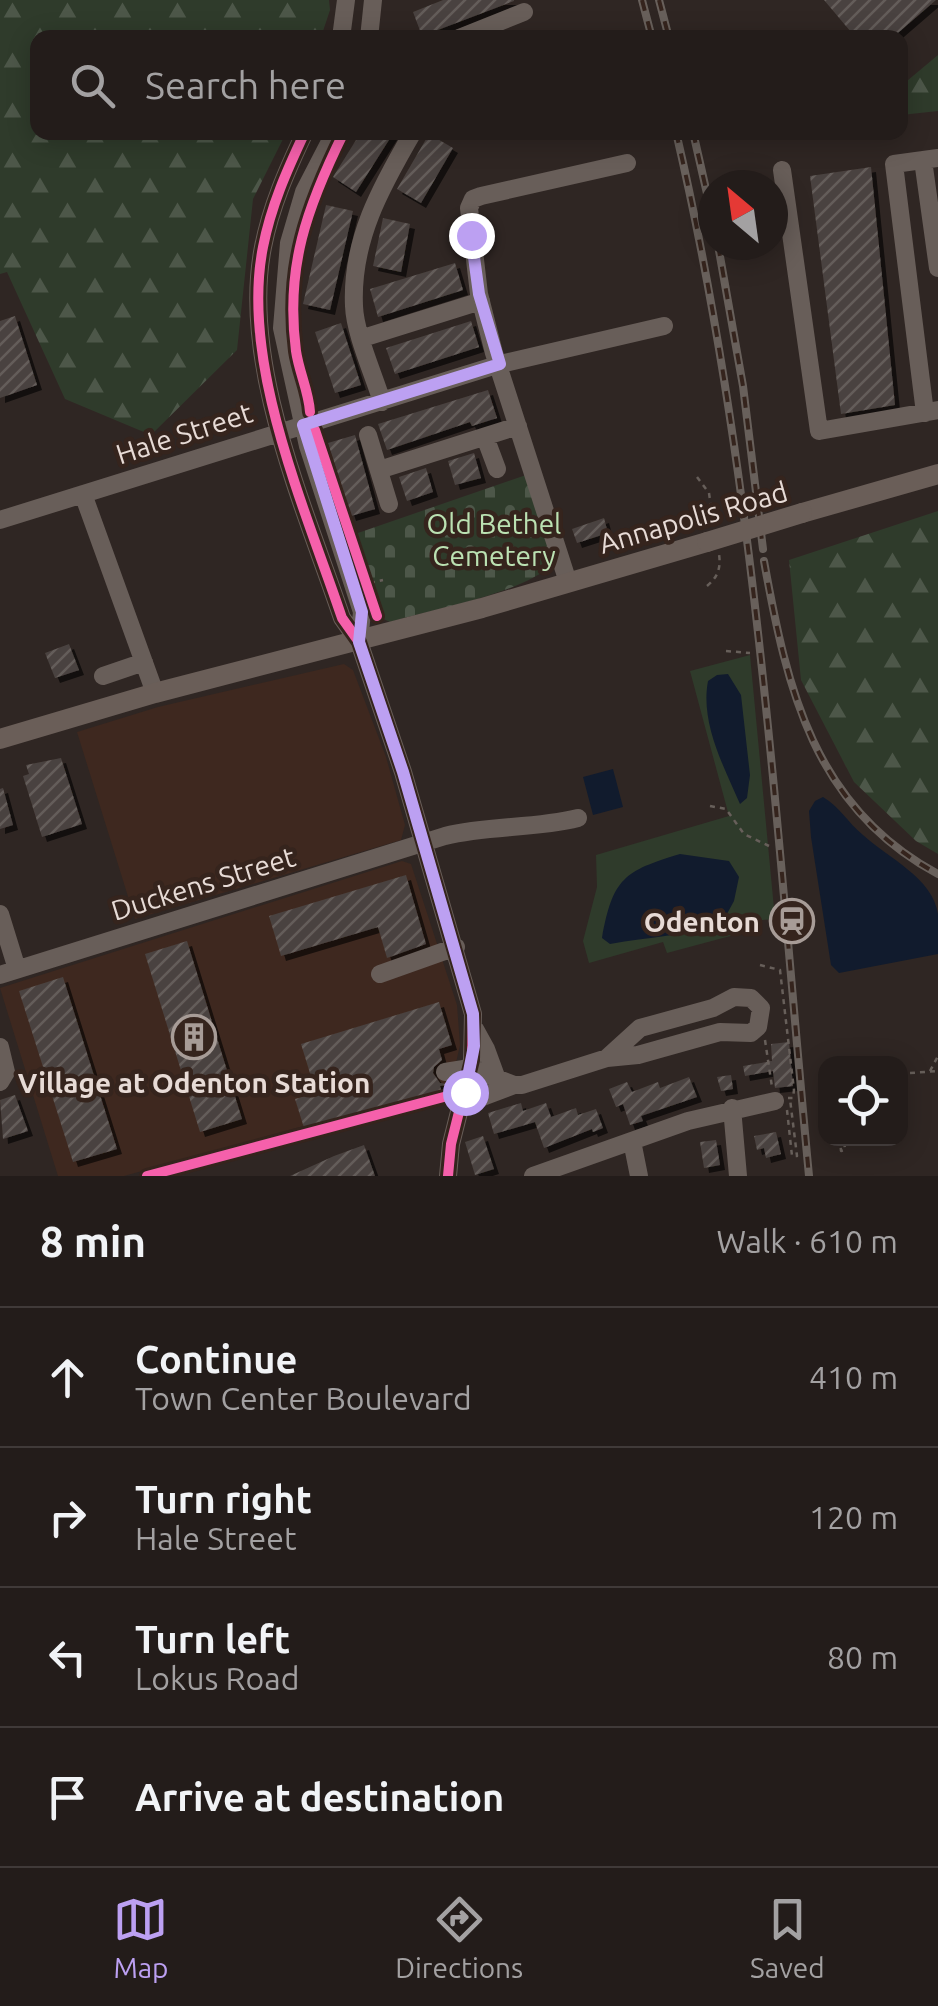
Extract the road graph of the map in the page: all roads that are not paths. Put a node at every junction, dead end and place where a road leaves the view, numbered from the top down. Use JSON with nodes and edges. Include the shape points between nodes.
{"nodes":[{"id":1,"x":346,"y":0,"type":"edge"},
{"id":2,"x":373,"y":0,"type":"edge"},
{"id":3,"x":524,"y":12,"type":"dead end"},
{"id":4,"x":342,"y":30,"type":"edge"},
{"id":5,"x":369,"y":30,"type":"edge"},
{"id":6,"x":479,"y":30,"type":"edge"},
{"id":7,"x":302,"y":140,"type":"edge"},
{"id":8,"x":331,"y":140,"type":"edge"},
{"id":9,"x":407,"y":140,"type":"edge"},
{"id":10,"x":931,"y":159,"type":"edge"},
{"id":11,"x":627,"y":163,"type":"dead end"},
{"id":12,"x":788,"y":212,"type":"edge"},
{"id":13,"x":938,"y":268,"type":"edge"},
{"id":14,"x":481,"y":302,"type":"junction"},
{"id":15,"x":664,"y":326,"type":"dead end"},
{"id":16,"x":363,"y":338,"type":"junction"},
{"id":17,"x":500,"y":364,"type":"junction"},
{"id":18,"x":382,"y":402,"type":"junction"},
{"id":19,"x":932,"y":412,"type":"edge"},
{"id":20,"x":303,"y":425,"type":"junction"},
{"id":21,"x":518,"y":426,"type":"junction"},
{"id":22,"x":280,"y":432,"type":"junction"},
{"id":23,"x":368,"y":435,"type":"dead end"},
{"id":24,"x":485,"y":436,"type":"junction"},
{"id":25,"x":379,"y":470,"type":"junction"},
{"id":26,"x":497,"y":470,"type":"dead end"},
{"id":27,"x":938,"y":474,"type":"edge"},
{"id":28,"x":83,"y":494,"type":"junction"},
{"id":29,"x":389,"y":504,"type":"dead end"},
{"id":30,"x":0,"y":520,"type":"edge"},
{"id":31,"x":568,"y":582,"type":"junction"},
{"id":32,"x":359,"y":642,"type":"junction"},
{"id":33,"x":144,"y":662,"type":"junction"},
{"id":34,"x":103,"y":676,"type":"dead end"},
{"id":35,"x":156,"y":693,"type":"junction"},
{"id":36,"x":0,"y":739,"type":"edge"},
{"id":37,"x":578,"y":818,"type":"dead end"},
{"id":38,"x":422,"y":844,"type":"junction"},
{"id":39,"x":0,"y":914,"type":"edge"},
{"id":40,"x":457,"y":953,"type":"junction"},
{"id":41,"x":8,"y":964,"type":"edge"},
{"id":42,"x":382,"y":979,"type":"dead end"},
{"id":43,"x":474,"y":1029,"type":"junction"},
{"id":44,"x":0,"y":1047,"type":"edge"},
{"id":45,"x":607,"y":1058,"type":"junction"},
{"id":46,"x":470,"y":1068,"type":"junction"},
{"id":47,"x":445,"y":1072,"type":"dead end"},
{"id":48,"x":0,"y":1082,"type":"edge"},
{"id":49,"x":506,"y":1082,"type":"junction"},
{"id":50,"x":782,"y":1100,"type":"road end"},
{"id":51,"x":461,"y":1105,"type":"junction"},
{"id":52,"x":732,"y":1108,"type":"junction"},
{"id":53,"x":632,"y":1141,"type":"junction"},
{"id":54,"x":576,"y":1169,"type":"edge"},
{"id":55,"x":540,"y":1175,"type":"edge"},
{"id":56,"x":448,"y":1176,"type":"edge"},
{"id":57,"x":639,"y":1176,"type":"edge"},
{"id":58,"x":738,"y":1176,"type":"edge"}],
"edges":[{"from":1,"to":4,"type":"street"},
{"from":2,"to":5,"type":"street"},
{"from":3,"to":6,"type":"street"},
{"from":7,"to":22,"type":"street","via":[[274,204],[258,296],[258,332]]},
{"from":8,"to":20,"type":"street","via":[[304,192],[283,286],[282,328]]},
{"from":9,"to":16,"type":"street","via":[[368,217],[354,308]]},
{"from":10,"to":13,"type":"street"},
{"from":10,"to":19,"type":"street","via":[[894,164]]},
{"from":11,"to":14,"type":"street","via":[[473,199]]},
{"from":12,"to":19,"type":"street","via":[[819,431]]},
{"from":14,"to":16,"type":"street"},
{"from":14,"to":17,"type":"street"},
{"from":15,"to":17,"type":"street","name":"Hale Street"},
{"from":16,"to":18,"type":"street"},
{"from":17,"to":18,"type":"street","name":"Hale Street"},
{"from":17,"to":21,"type":"street"},
{"from":18,"to":20,"type":"street","name":"Hale Street"},
{"from":20,"to":22,"type":"street","name":"Hale Street"},
{"from":20,"to":32,"type":"street","via":[[362,612]]},
{"from":21,"to":24,"type":"street"},
{"from":21,"to":31,"type":"street"},
{"from":22,"to":28,"type":"street","name":"Hale Street"},
{"from":22,"to":32,"type":"street","via":[[342,618]]},
{"from":23,"to":25,"type":"street"},
{"from":24,"to":25,"type":"street"},
{"from":24,"to":26,"type":"street"},
{"from":25,"to":29,"type":"street"},
{"from":27,"to":31,"type":"main road","name":"Annapolis Road","bridge":true},
{"from":28,"to":30,"type":"street","name":"Hale Street"},
{"from":28,"to":33,"type":"street"},
{"from":31,"to":32,"type":"main road","name":"Annapolis Road"},
{"from":32,"to":35,"type":"main road","name":"Annapolis Road"},
{"from":32,"to":38,"type":"street"},
{"from":33,"to":34,"type":"street"},
{"from":33,"to":35,"type":"street"},
{"from":35,"to":36,"type":"main road","name":"Annapolis Road"},
{"from":37,"to":38,"type":"street","name":"Duckens Street","via":[[474,829]]},
{"from":38,"to":40,"type":"street"},
{"from":38,"to":41,"type":"street","name":"Duckens Street"},
{"from":39,"to":41,"type":"street"},
{"from":40,"to":42,"type":"street"},
{"from":40,"to":43,"type":"street"},
{"from":43,"to":46,"type":"street"},
{"from":43,"to":49,"type":"street"},
{"from":44,"to":48,"type":"street","via":[[6,1072]]},
{"from":45,"to":45,"type":"street","via":[[720,1032],[751,1033],[762,1012],[751,998],[734,997],[640,1028]]},
{"from":45,"to":49,"type":"street","via":[[534,1082]]},
{"from":46,"to":47,"type":"street"},
{"from":46,"to":49,"type":"street"},
{"from":46,"to":51,"type":"street"},
{"from":49,"to":51,"type":"street"},
{"from":50,"to":52,"type":"street"},
{"from":51,"to":56,"type":"street"},
{"from":52,"to":53,"type":"street"},
{"from":52,"to":58,"type":"street"},
{"from":53,"to":54,"type":"street"},
{"from":53,"to":57,"type":"street"},
{"from":54,"to":55,"type":"street"}]}
